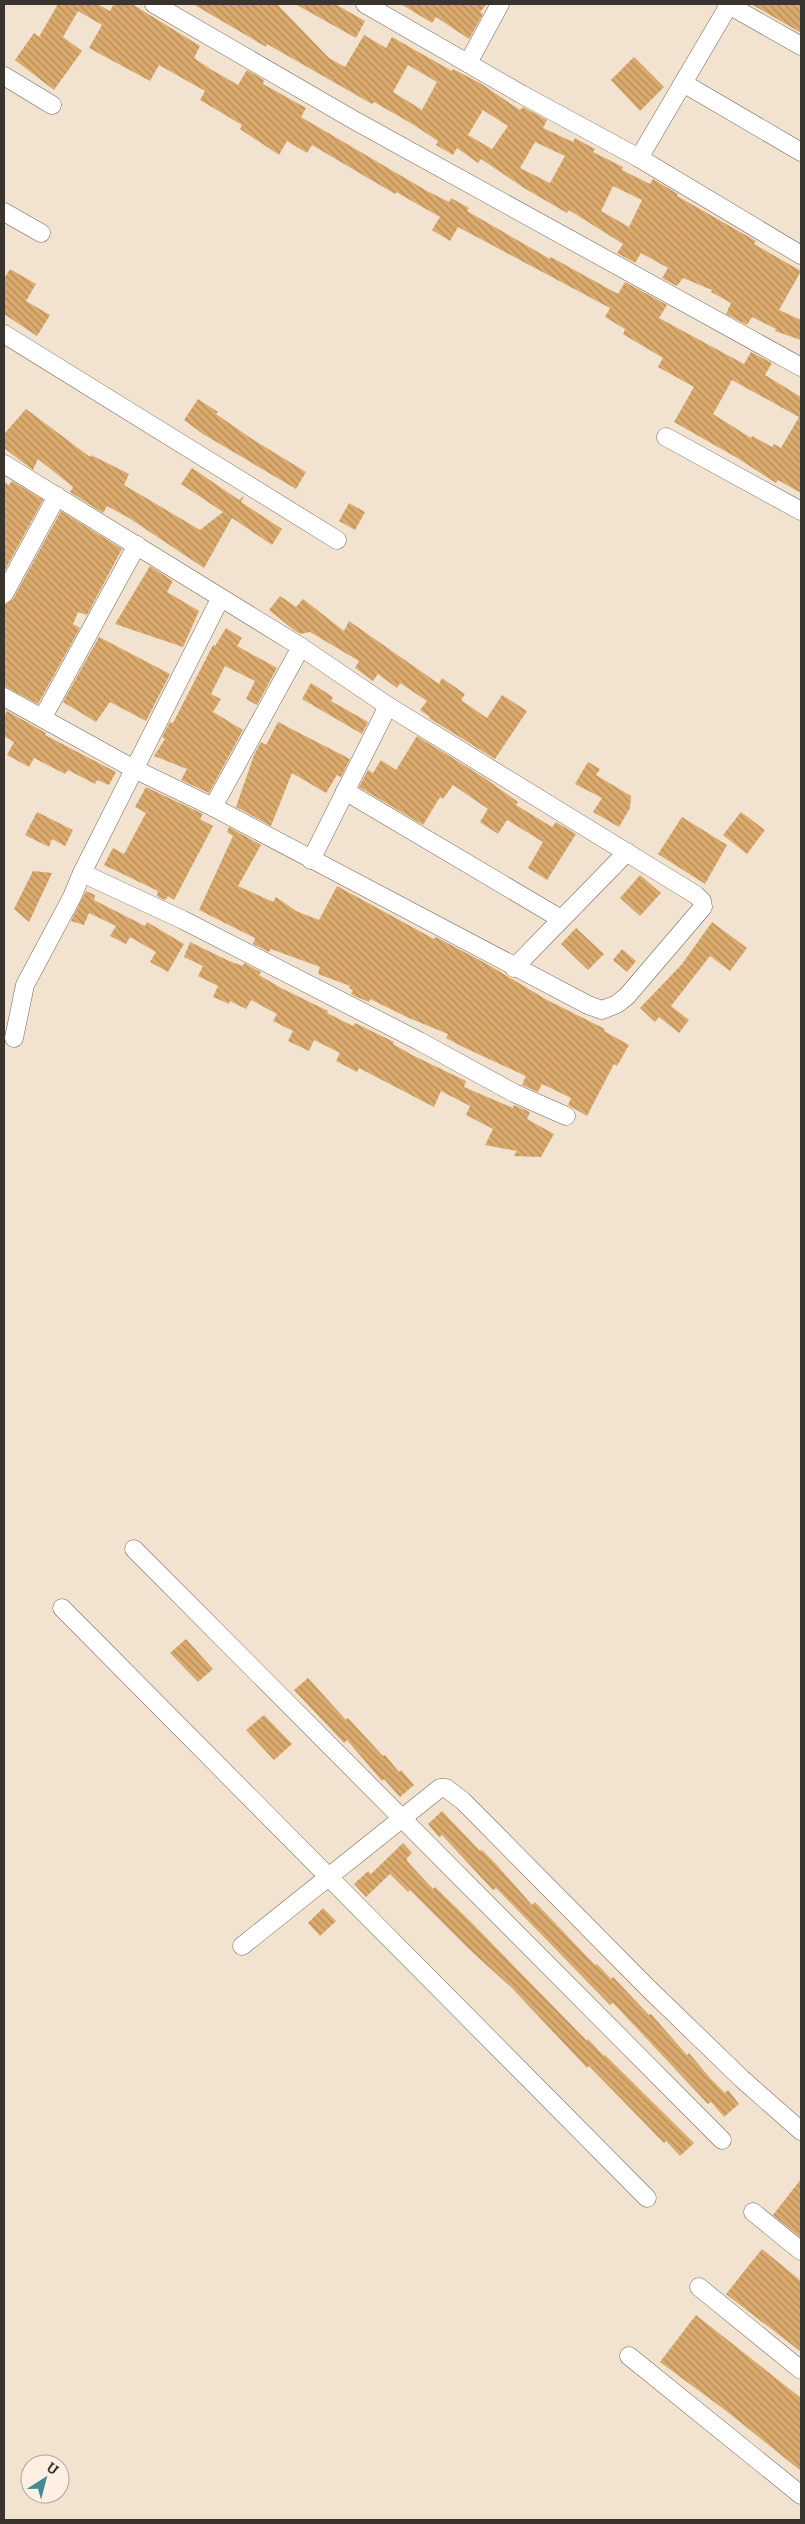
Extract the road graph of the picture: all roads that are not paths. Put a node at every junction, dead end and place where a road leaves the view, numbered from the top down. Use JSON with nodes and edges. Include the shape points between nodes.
{"nodes":[{"id":1,"x":154,"y":4,"type":"edge"},
{"id":2,"x":365,"y":4,"type":"edge"},
{"id":3,"x":500,"y":4,"type":"edge"},
{"id":4,"x":728,"y":4,"type":"edge"},
{"id":5,"x":801,"y":46,"type":"edge"},
{"id":6,"x":468,"y":63,"type":"junction"},
{"id":7,"x":4,"y":76,"type":"edge"},
{"id":8,"x":683,"y":83,"type":"junction"},
{"id":9,"x":52,"y":105,"type":"dead end"},
{"id":10,"x":801,"y":152,"type":"edge"},
{"id":11,"x":639,"y":158,"type":"junction"},
{"id":12,"x":4,"y":212,"type":"edge"},
{"id":13,"x":41,"y":233,"type":"dead end"},
{"id":14,"x":801,"y":254,"type":"edge"},
{"id":15,"x":4,"y":334,"type":"edge"},
{"id":16,"x":801,"y":367,"type":"edge"},
{"id":17,"x":666,"y":437,"type":"dead end"},
{"id":18,"x":4,"y":464,"type":"edge"},
{"id":19,"x":57,"y":496,"type":"junction"},
{"id":20,"x":801,"y":511,"type":"edge"},
{"id":21,"x":337,"y":540,"type":"dead end"},
{"id":22,"x":137,"y":546,"type":"junction"},
{"id":23,"x":4,"y":594,"type":"edge"},
{"id":24,"x":220,"y":599,"type":"junction"},
{"id":25,"x":300,"y":648,"type":"junction"},
{"id":26,"x":4,"y":696,"type":"edge"},
{"id":27,"x":388,"y":706,"type":"junction"},
{"id":28,"x":43,"y":717,"type":"junction"},
{"id":29,"x":134,"y":769,"type":"junction"},
{"id":30,"x":345,"y":791,"type":"junction"},
{"id":31,"x":213,"y":807,"type":"junction"},
{"id":32,"x":627,"y":852,"type":"junction"},
{"id":33,"x":312,"y":860,"type":"junction"},
{"id":34,"x":82,"y":873,"type":"junction"},
{"id":35,"x":561,"y":919,"type":"junction"},
{"id":36,"x":514,"y":968,"type":"junction"},
{"id":37,"x":14,"y":1038,"type":"dead end"},
{"id":38,"x":566,"y":1116,"type":"dead end"},
{"id":39,"x":134,"y":1550,"type":"dead end"},
{"id":40,"x":62,"y":1608,"type":"dead end"},
{"id":41,"x":402,"y":1820,"type":"junction"},
{"id":42,"x":330,"y":1878,"type":"junction"},
{"id":43,"x":242,"y":1946,"type":"dead end"},
{"id":44,"x":801,"y":2130,"type":"edge"},
{"id":45,"x":722,"y":2140,"type":"dead end"},
{"id":46,"x":647,"y":2198,"type":"dead end"},
{"id":47,"x":753,"y":2212,"type":"dead end"},
{"id":48,"x":801,"y":2251,"type":"edge"},
{"id":49,"x":699,"y":2287,"type":"dead end"},
{"id":50,"x":630,"y":2356,"type":"dead end"},
{"id":51,"x":801,"y":2370,"type":"edge"},
{"id":52,"x":801,"y":2495,"type":"edge"}],
"edges":[{"from":1,"to":16,"type":"street","via":[[352,119]]},
{"from":2,"to":6,"type":"street"},
{"from":3,"to":6,"type":"street"},
{"from":4,"to":5,"type":"street"},
{"from":4,"to":8,"type":"street"},
{"from":6,"to":11,"type":"street"},
{"from":7,"to":9,"type":"street"},
{"from":8,"to":10,"type":"street"},
{"from":8,"to":11,"type":"street"},
{"from":11,"to":14,"type":"street"},
{"from":12,"to":13,"type":"street"},
{"from":15,"to":21,"type":"street"},
{"from":17,"to":20,"type":"street"},
{"from":18,"to":19,"type":"street"},
{"from":19,"to":22,"type":"street"},
{"from":19,"to":23,"type":"street"},
{"from":22,"to":24,"type":"street"},
{"from":22,"to":28,"type":"street"},
{"from":24,"to":25,"type":"street"},
{"from":24,"to":29,"type":"street"},
{"from":25,"to":27,"type":"street"},
{"from":25,"to":31,"type":"street"},
{"from":26,"to":28,"type":"street"},
{"from":27,"to":30,"type":"street"},
{"from":27,"to":32,"type":"street"},
{"from":28,"to":29,"type":"street"},
{"from":29,"to":31,"type":"street"},
{"from":29,"to":34,"type":"street"},
{"from":30,"to":33,"type":"street"},
{"from":30,"to":35,"type":"street"},
{"from":31,"to":33,"type":"street"},
{"from":32,"to":35,"type":"street"},
{"from":32,"to":36,"type":"street","via":[[696,895],[703,904],[702,911],[627,996],[602,1010]]},
{"from":33,"to":36,"type":"street"},
{"from":34,"to":37,"type":"street","via":[[25,985]]},
{"from":34,"to":38,"type":"street","via":[[183,920],[514,1093]]},
{"from":35,"to":36,"type":"street"},
{"from":39,"to":41,"type":"street"},
{"from":40,"to":42,"type":"street"},
{"from":41,"to":42,"type":"street"},
{"from":41,"to":44,"type":"street","via":[[440,1788],[450,1790],[742,2079]]},
{"from":41,"to":45,"type":"street"},
{"from":42,"to":43,"type":"street"},
{"from":42,"to":46,"type":"street"},
{"from":47,"to":48,"type":"street"},
{"from":49,"to":51,"type":"street"},
{"from":50,"to":52,"type":"street"}]}
